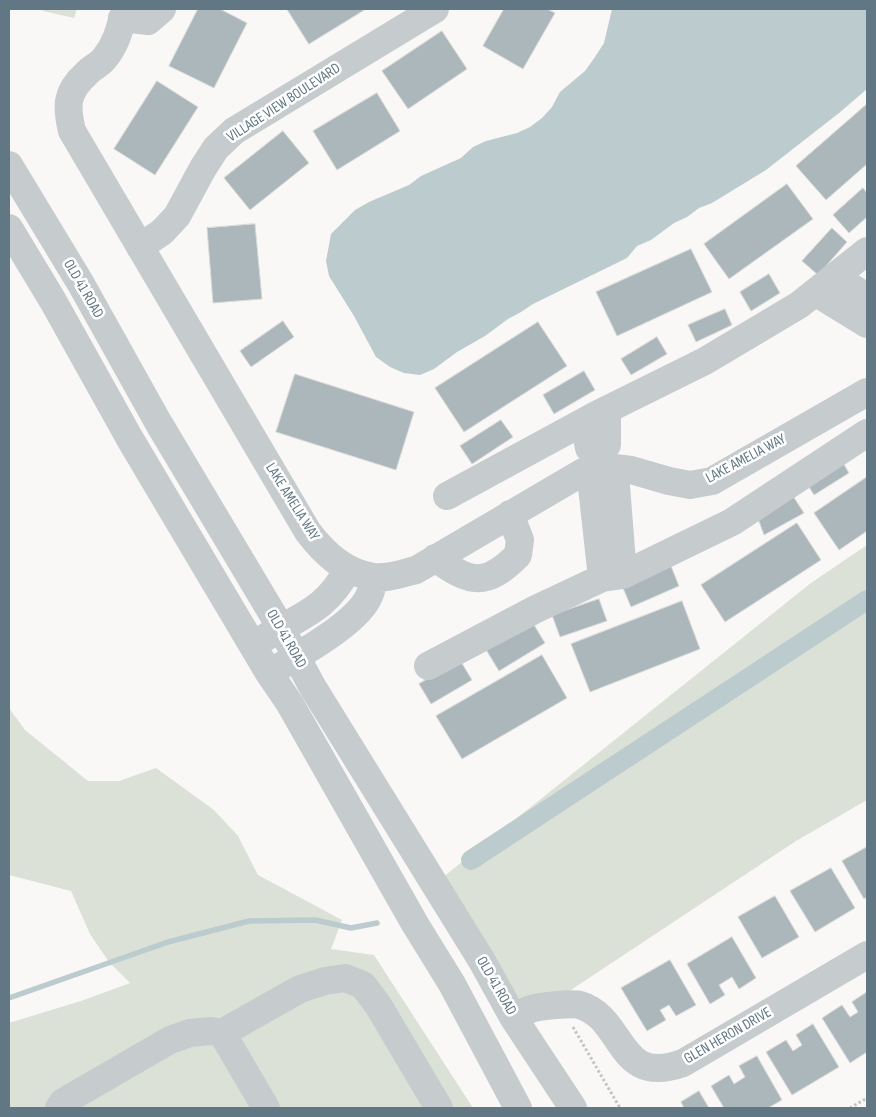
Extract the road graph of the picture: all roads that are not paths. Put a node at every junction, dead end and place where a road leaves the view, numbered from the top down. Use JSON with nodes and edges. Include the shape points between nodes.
{"nodes":[{"id":1,"x":162,"y":9,"type":"edge"},
{"id":2,"x":435,"y":9,"type":"edge"},
{"id":3,"x":124,"y":14,"type":"edge"},
{"id":4,"x":9,"y":165,"type":"edge"},
{"id":5,"x":9,"y":228,"type":"edge"},
{"id":6,"x":140,"y":246,"type":"junction"},
{"id":7,"x":867,"y":251,"type":"edge"},
{"id":8,"x":825,"y":285,"type":"junction"},
{"id":9,"x":866,"y":314,"type":"edge"},
{"id":10,"x":867,"y":392,"type":"edge"},
{"id":11,"x":596,"y":416,"type":"junction"},
{"id":12,"x":867,"y":433,"type":"edge"},
{"id":13,"x":602,"y":466,"type":"junction"},
{"id":14,"x":447,"y":496,"type":"dead end"},
{"id":15,"x":510,"y":514,"type":"junction"},
{"id":16,"x":435,"y":558,"type":"junction"},
{"id":17,"x":348,"y":569,"type":"junction"},
{"id":18,"x":374,"y":577,"type":"junction"},
{"id":19,"x":612,"y":577,"type":"junction"},
{"id":20,"x":281,"y":628,"type":"junction"},
{"id":21,"x":253,"y":645,"type":"junction"},
{"id":22,"x":296,"y":656,"type":"junction"},
{"id":23,"x":428,"y":666,"type":"dead end"},
{"id":24,"x":268,"y":673,"type":"junction"},
{"id":25,"x":867,"y":955,"type":"edge"},
{"id":26,"x":513,"y":1017,"type":"junction"},
{"id":27,"x":222,"y":1033,"type":"junction"},
{"id":28,"x":59,"y":1108,"type":"edge"},
{"id":29,"x":266,"y":1108,"type":"edge"},
{"id":30,"x":439,"y":1108,"type":"edge"},
{"id":31,"x":518,"y":1108,"type":"edge"},
{"id":32,"x":573,"y":1108,"type":"edge"}],
"edges":[{"from":1,"to":3,"type":"street","via":[[148,21]]},
{"from":2,"to":6,"type":"street","name":"VILLAGE VIEW BOULEVARD","via":[[234,131],[216,148],[177,216],[162,232]]},
{"from":3,"to":6,"type":"street","name":"LAKE AMELIA WAY","via":[[116,43],[103,61],[86,73],[72,90],[67,110],[72,131]]},
{"from":4,"to":20,"type":"street","name":"OLD 41 ROAD"},
{"from":5,"to":21,"type":"street","name":"OLD 41 ROAD"},
{"from":6,"to":17,"type":"street","name":"LAKE AMELIA WAY","via":[[308,532],[324,552]]},
{"from":7,"to":8,"type":"street"},
{"from":8,"to":9,"type":"street"},
{"from":8,"to":11,"type":"street","via":[[799,305],[706,361]]},
{"from":10,"to":13,"type":"street","name":"LAKE AMELIA WAY","via":[[712,481],[690,485]]},
{"from":11,"to":13,"type":"street","via":[[589,448]]},
{"from":11,"to":14,"type":"street"},
{"from":12,"to":19,"type":"street","via":[[732,522]]},
{"from":13,"to":15,"type":"street","name":"LAKE AMELIA WAY","via":[[583,472]]},
{"from":13,"to":19,"type":"street","via":[[616,486],[608,524]]},
{"from":15,"to":16,"type":"street","name":"LAKE AMELIA WAY"},
{"from":15,"to":16,"type":"street","via":[[520,540],[518,555],[503,570],[481,579],[457,574]]},
{"from":16,"to":18,"type":"street","name":"LAKE AMELIA WAY","via":[[416,570]]},
{"from":17,"to":18,"type":"street","name":"LAKE AMELIA WAY"},
{"from":17,"to":20,"type":"street","via":[[326,601]]},
{"from":18,"to":22,"type":"street","via":[[369,597],[352,618]]},
{"from":19,"to":23,"type":"street","via":[[536,609]]},
{"from":20,"to":21,"type":"street"},
{"from":20,"to":22,"type":"street","name":"OLD 41 ROAD"},
{"from":21,"to":24,"type":"street","name":"OLD 41 ROAD"},
{"from":22,"to":24,"type":"street"},
{"from":22,"to":26,"type":"street","name":"OLD 41 ROAD"},
{"from":24,"to":31,"type":"street","name":"OLD 41 ROAD","via":[[290,704],[452,984]]},
{"from":25,"to":26,"type":"street","name":"GLEN HERON DRIVE","via":[[683,1063],[666,1069],[635,1061],[596,1014],[580,1005],[568,1003],[532,1008]]},
{"from":26,"to":32,"type":"street","name":"OLD 41 ROAD"},
{"from":27,"to":28,"type":"street","via":[[190,1032],[170,1040],[62,1102]]},
{"from":27,"to":29,"type":"street"},
{"from":27,"to":30,"type":"street","via":[[300,989],[345,978],[363,985],[378,1005]]}]}
